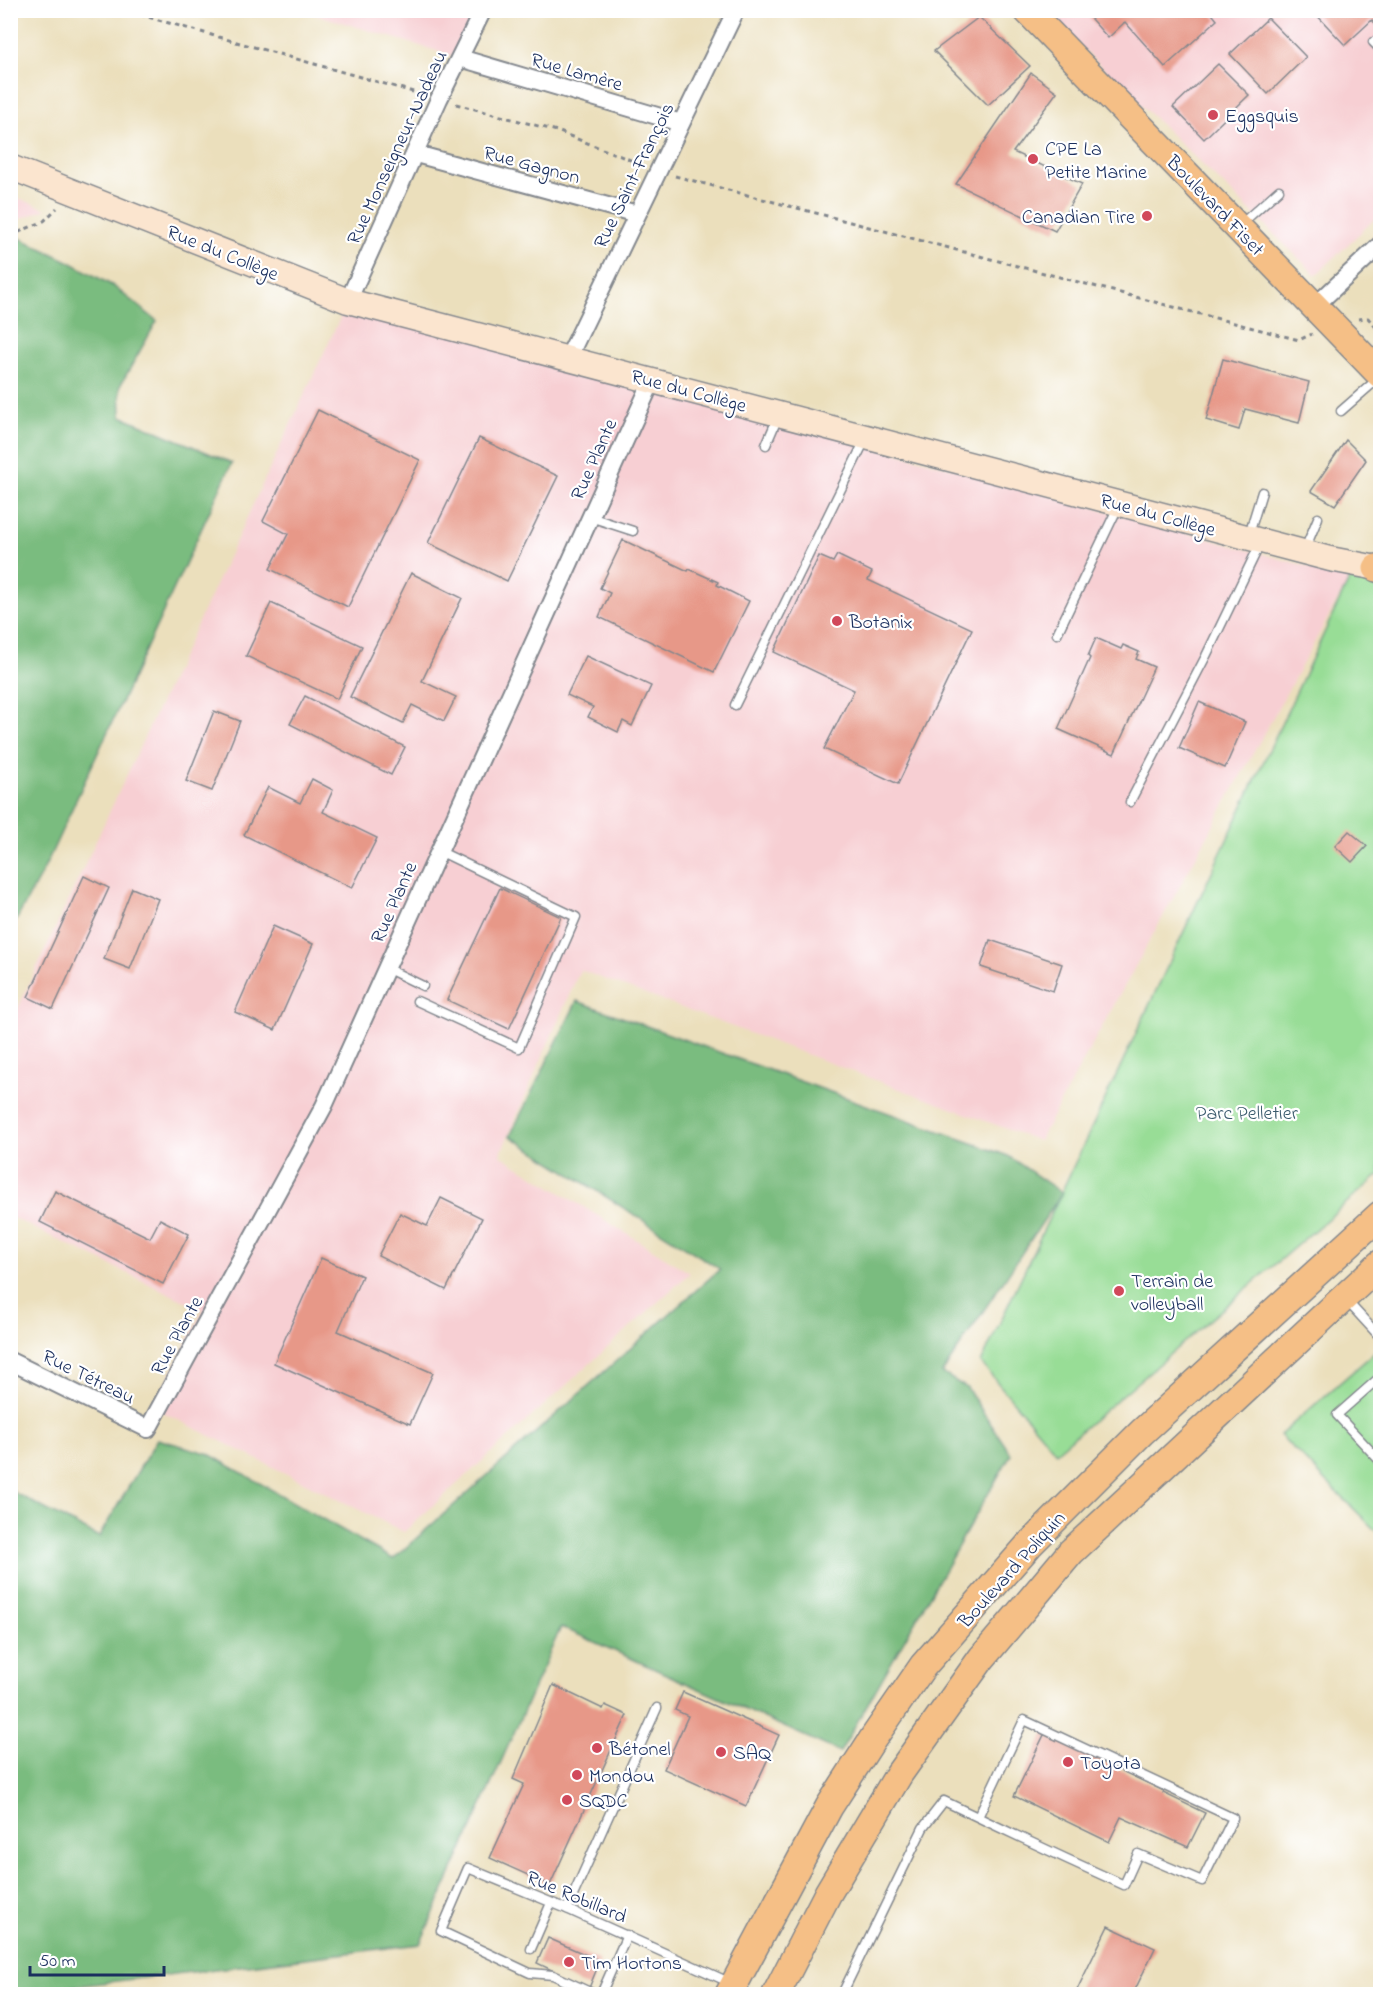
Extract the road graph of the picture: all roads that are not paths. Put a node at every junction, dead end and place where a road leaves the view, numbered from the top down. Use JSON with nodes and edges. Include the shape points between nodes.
{"nodes":[{"id":1,"x":483,"y":10,"type":"edge"},
{"id":2,"x":736,"y":10,"type":"edge"},
{"id":3,"x":1027,"y":10,"type":"edge"},
{"id":4,"x":1373,"y":42,"type":"dead end"},
{"id":5,"x":1380,"y":49,"type":"edge"},
{"id":6,"x":460,"y":58,"type":"junction"},
{"id":7,"x":681,"y":123,"type":"junction"},
{"id":8,"x":416,"y":154,"type":"junction"},
{"id":9,"x":10,"y":167,"type":"edge"},
{"id":10,"x":1279,"y":190,"type":"dead end"},
{"id":11,"x":637,"y":214,"type":"junction"},
{"id":12,"x":1237,"y":228,"type":"junction"},
{"id":13,"x":1380,"y":245,"type":"edge"},
{"id":14,"x":348,"y":301,"type":"junction"},
{"id":15,"x":1324,"y":315,"type":"junction"},
{"id":16,"x":568,"y":358,"type":"junction"},
{"id":17,"x":1380,"y":375,"type":"edge"},
{"id":18,"x":652,"y":381,"type":"junction"},
{"id":19,"x":1341,"y":411,"type":"dead end"},
{"id":20,"x":779,"y":414,"type":"junction"},
{"id":21,"x":866,"y":437,"type":"junction"},
{"id":22,"x":766,"y":445,"type":"dead end"},
{"id":23,"x":1262,"y":492,"type":"dead end"},
{"id":24,"x":1119,"y":504,"type":"junction"},
{"id":25,"x":590,"y":517,"type":"junction"},
{"id":26,"x":1318,"y":518,"type":"dead end"},
{"id":27,"x":633,"y":531,"type":"dead end"},
{"id":28,"x":1254,"y":540,"type":"junction"},
{"id":29,"x":1304,"y":553,"type":"junction"},
{"id":30,"x":1379,"y":568,"type":"edge"},
{"id":31,"x":1057,"y":634,"type":"dead end"},
{"id":32,"x":735,"y":705,"type":"dead end"},
{"id":33,"x":1130,"y":802,"type":"dead end"},
{"id":34,"x":439,"y":851,"type":"junction"},
{"id":35,"x":386,"y":968,"type":"junction"},
{"id":36,"x":423,"y":986,"type":"dead end"},
{"id":37,"x":417,"y":1001,"type":"dead end"},
{"id":38,"x":1380,"y":1215,"type":"edge"},
{"id":39,"x":1380,"y":1264,"type":"edge"},
{"id":40,"x":1344,"y":1298,"type":"junction"},
{"id":41,"x":1380,"y":1337,"type":"edge"},
{"id":42,"x":10,"y":1361,"type":"edge"},
{"id":43,"x":1380,"y":1377,"type":"edge"},
{"id":44,"x":148,"y":1429,"type":"joint"},
{"id":45,"x":1380,"y":1461,"type":"edge"},
{"id":46,"x":657,"y":1708,"type":"dead end"},
{"id":47,"x":978,"y":1817,"type":"junction"},
{"id":48,"x":551,"y":1903,"type":"junction"},
{"id":49,"x":567,"y":1909,"type":"junction"},
{"id":50,"x":627,"y":1935,"type":"junction"},
{"id":51,"x":531,"y":1949,"type":"dead end"},
{"id":52,"x":737,"y":1991,"type":"edge"},
{"id":53,"x":594,"y":1995,"type":"edge"},
{"id":54,"x":601,"y":1995,"type":"edge"},
{"id":55,"x":776,"y":1995,"type":"edge"},
{"id":56,"x":842,"y":1995,"type":"edge"}],
"edges":[{"from":1,"to":6,"type":"street","name":"Rue Monseigneur-Nadeau"},
{"from":2,"to":7,"type":"street","name":"Rue Saint-François"},
{"from":3,"to":12,"type":"main road","name":"Boulevard Fiset"},
{"from":4,"to":5,"type":"lane"},
{"from":6,"to":7,"type":"street","name":"Rue Lamère"},
{"from":6,"to":8,"type":"street","name":"Rue Monseigneur-Nadeau"},
{"from":7,"to":11,"type":"street","name":"Rue Saint-François"},
{"from":8,"to":11,"type":"street","name":"Rue Gagnon"},
{"from":8,"to":14,"type":"street","name":"Rue Monseigneur-Nadeau"},
{"from":9,"to":14,"type":"street","name":"Rue du Collège"},
{"from":10,"to":12,"type":"lane"},
{"from":11,"to":16,"type":"street","name":"Rue Saint-François"},
{"from":12,"to":15,"type":"main road","name":"Boulevard Fiset"},
{"from":13,"to":15,"type":"street"},
{"from":14,"to":16,"type":"street","name":"Rue du Collège"},
{"from":15,"to":17,"type":"main road","name":"Boulevard Fiset"},
{"from":16,"to":18,"type":"street","name":"Rue du Collège"},
{"from":17,"to":19,"type":"lane"},
{"from":18,"to":20,"type":"street","name":"Rue du Collège"},
{"from":18,"to":25,"type":"street","name":"Rue Plante"},
{"from":20,"to":21,"type":"street","name":"Rue du Collège"},
{"from":20,"to":22,"type":"lane"},
{"from":21,"to":24,"type":"street","name":"Rue du Collège"},
{"from":21,"to":32,"type":"lane"},
{"from":23,"to":28,"type":"lane"},
{"from":24,"to":28,"type":"street","name":"Rue du Collège"},
{"from":24,"to":31,"type":"lane"},
{"from":25,"to":27,"type":"lane"},
{"from":25,"to":34,"type":"street","name":"Rue Plante"},
{"from":26,"to":29,"type":"lane"},
{"from":28,"to":29,"type":"street","name":"Rue du Collège"},
{"from":28,"to":33,"type":"lane","via":[[1206,656]]},
{"from":29,"to":30,"type":"street","name":"Rue du Collège"},
{"from":34,"to":35,"type":"street","name":"Rue Plante"},
{"from":34,"to":37,"type":"lane","via":[[576,917],[519,1048]]},
{"from":35,"to":36,"type":"lane"},
{"from":35,"to":44,"type":"street","name":"Rue Plante","via":[[324,1106]]},
{"from":38,"to":52,"type":"main road","name":"Boulevard Poliquin","via":[[1142,1432],[1029,1545],[923,1666],[829,1807]]},
{"from":39,"to":40,"type":"main road","name":"Boulevard Poliquin"},
{"from":40,"to":41,"type":"lane"},
{"from":40,"to":55,"type":"main road","name":"Boulevard Poliquin","via":[[1071,1552],[981,1659],[899,1774],[828,1893]]},
{"from":42,"to":44,"type":"street","name":"Rue Tétreau"},
{"from":43,"to":45,"type":"lane","via":[[1337,1415]]},
{"from":46,"to":49,"type":"lane"},
{"from":47,"to":47,"type":"lane","via":[[1124,1886],[1138,1854],[1202,1881],[1233,1818],[1024,1720]]},
{"from":47,"to":56,"type":"lane","via":[[944,1802],[923,1828]]},
{"from":48,"to":49,"type":"lane","name":"Rue Robillard"},
{"from":48,"to":51,"type":"lane"},
{"from":48,"to":53,"type":"lane","name":"Rue Robillard","via":[[468,1868],[441,1931],[530,1973],[553,1975]]},
{"from":49,"to":50,"type":"lane","name":"Rue Robillard"},
{"from":50,"to":52,"type":"lane","name":"Rue Robillard"},
{"from":50,"to":54,"type":"lane"}]}
